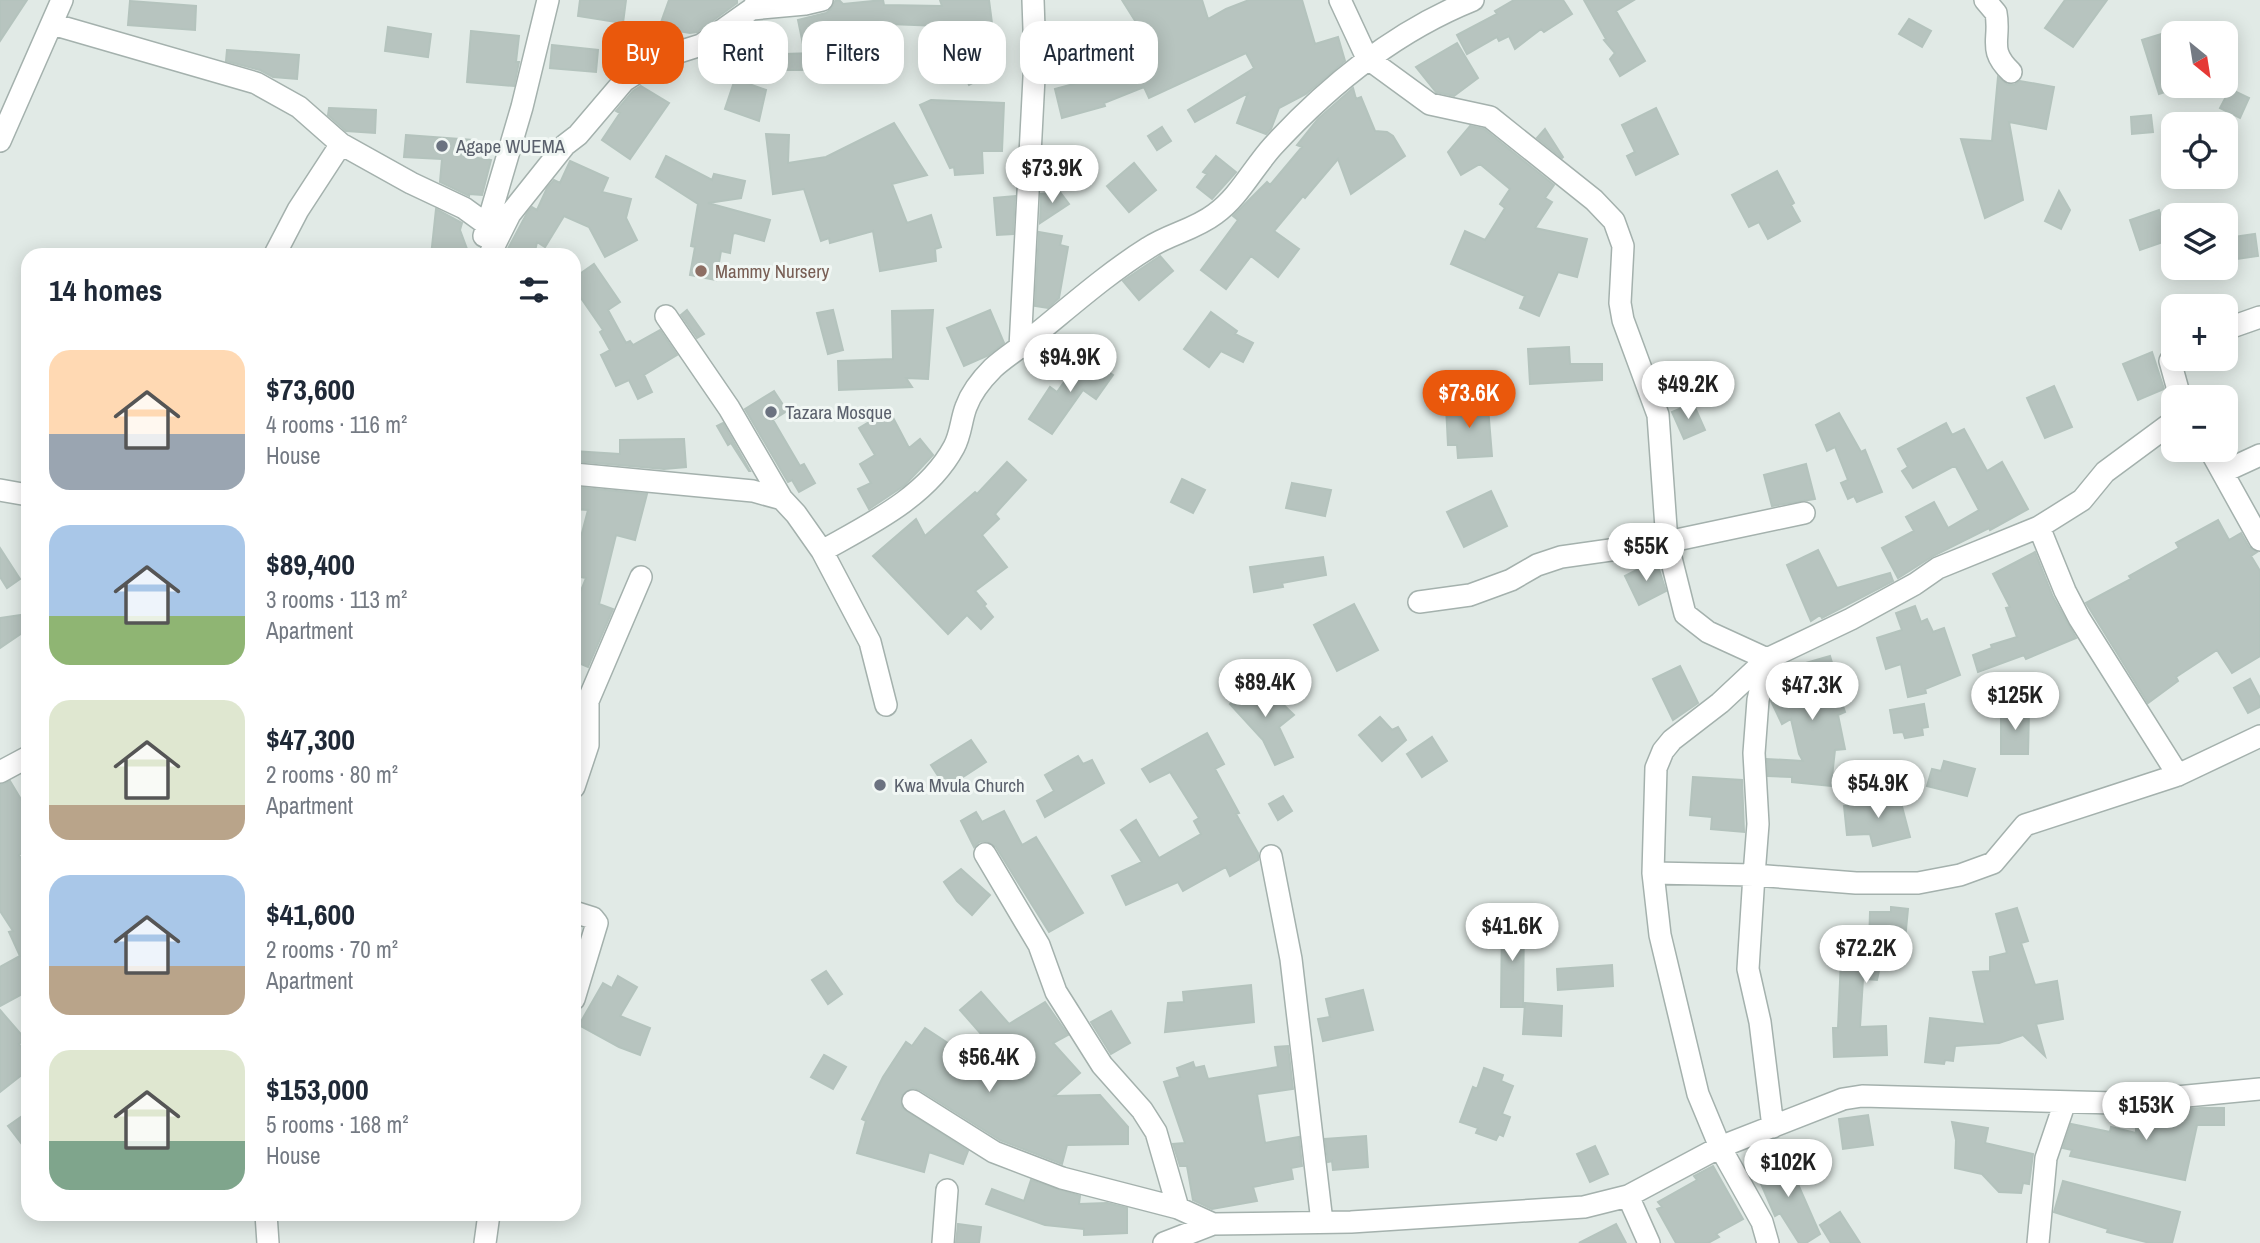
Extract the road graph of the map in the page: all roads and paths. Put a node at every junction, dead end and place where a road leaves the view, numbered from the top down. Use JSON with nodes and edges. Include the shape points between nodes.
{"nodes":[{"id":1,"x":62,"y":0,"type":"edge"},
{"id":2,"x":548,"y":0,"type":"edge"},
{"id":3,"x":822,"y":0,"type":"edge"},
{"id":4,"x":1033,"y":0,"type":"edge"},
{"id":5,"x":1340,"y":0,"type":"edge"},
{"id":6,"x":1473,"y":0,"type":"edge"},
{"id":7,"x":1985,"y":0,"type":"edge"},
{"id":8,"x":756,"y":4,"type":"edge"},
{"id":9,"x":52,"y":24,"type":"junction"},
{"id":10,"x":1367,"y":58,"type":"junction"},
{"id":11,"x":2011,"y":72,"type":"dead end"},
{"id":12,"x":0,"y":141,"type":"edge"},
{"id":13,"x":341,"y":144,"type":"junction"},
{"id":14,"x":486,"y":224,"type":"junction"},
{"id":15,"x":278,"y":248,"type":"edge"},
{"id":16,"x":482,"y":248,"type":"edge"},
{"id":17,"x":493,"y":248,"type":"edge"},
{"id":18,"x":666,"y":316,"type":"dead end"},
{"id":19,"x":2260,"y":317,"type":"edge"},
{"id":20,"x":2238,"y":325,"type":"edge"},
{"id":21,"x":1020,"y":348,"type":"junction"},
{"id":22,"x":2161,"y":431,"type":"edge"},
{"id":23,"x":2260,"y":455,"type":"edge"},
{"id":24,"x":2217,"y":462,"type":"edge"},
{"id":25,"x":2223,"y":472,"type":"junction"},
{"id":26,"x":581,"y":475,"type":"edge"},
{"id":27,"x":0,"y":490,"type":"edge"},
{"id":28,"x":21,"y":494,"type":"edge"},
{"id":29,"x":782,"y":499,"type":"junction"},
{"id":30,"x":1804,"y":513,"type":"dead end"},
{"id":31,"x":2039,"y":527,"type":"junction"},
{"id":32,"x":2260,"y":540,"type":"edge"},
{"id":33,"x":1667,"y":542,"type":"junction"},
{"id":34,"x":822,"y":551,"type":"junction"},
{"id":35,"x":641,"y":577,"type":"dead end"},
{"id":36,"x":1419,"y":603,"type":"dead end"},
{"id":37,"x":1767,"y":659,"type":"junction"},
{"id":38,"x":581,"y":699,"type":"edge"},
{"id":39,"x":886,"y":705,"type":"dead end"},
{"id":40,"x":2260,"y":736,"type":"edge"},
{"id":41,"x":21,"y":761,"type":"edge"},
{"id":42,"x":581,"y":764,"type":"edge"},
{"id":43,"x":0,"y":772,"type":"edge"},
{"id":44,"x":2178,"y":775,"type":"junction"},
{"id":45,"x":985,"y":854,"type":"dead end"},
{"id":46,"x":1271,"y":856,"type":"dead end"},
{"id":47,"x":1653,"y":873,"type":"junction"},
{"id":48,"x":1754,"y":875,"type":"junction"},
{"id":49,"x":581,"y":914,"type":"edge"},
{"id":50,"x":581,"y":976,"type":"edge"},
{"id":51,"x":2260,"y":1089,"type":"edge"},
{"id":52,"x":913,"y":1101,"type":"dead end"},
{"id":53,"x":2065,"y":1102,"type":"junction"},
{"id":54,"x":1773,"y":1127,"type":"junction"},
{"id":55,"x":1720,"y":1147,"type":"junction"},
{"id":56,"x":947,"y":1190,"type":"dead end"},
{"id":57,"x":1628,"y":1196,"type":"junction"},
{"id":58,"x":1178,"y":1208,"type":"junction"},
{"id":59,"x":266,"y":1221,"type":"edge"},
{"id":60,"x":488,"y":1221,"type":"edge"},
{"id":61,"x":1322,"y":1222,"type":"junction"},
{"id":62,"x":1351,"y":1222,"type":"junction"},
{"id":63,"x":1213,"y":1224,"type":"junction"},
{"id":64,"x":268,"y":1243,"type":"edge"},
{"id":65,"x":485,"y":1243,"type":"edge"},
{"id":66,"x":943,"y":1243,"type":"edge"},
{"id":67,"x":1164,"y":1243,"type":"edge"},
{"id":68,"x":1348,"y":1243,"type":"edge"},
{"id":69,"x":1649,"y":1243,"type":"edge"},
{"id":70,"x":1768,"y":1243,"type":"edge"},
{"id":71,"x":2038,"y":1243,"type":"edge"}],
"edges":[{"from":1,"to":9,"type":"street"},
{"from":2,"to":14,"type":"street"},
{"from":3,"to":8,"type":"street","via":[[805,5]]},
{"from":4,"to":21,"type":"street","via":[[1035,58]]},
{"from":5,"to":10,"type":"street"},
{"from":6,"to":10,"type":"street","via":[[1436,15]]},
{"from":7,"to":11,"type":"street","via":[[1996,13],[1996,53]]},
{"from":8,"to":17,"type":"street","via":[[701,46],[660,58],[624,81],[510,214]]},
{"from":9,"to":12,"type":"street"},
{"from":9,"to":13,"type":"street","via":[[256,83],[299,107]]},
{"from":10,"to":21,"type":"street","via":[[1281,138],[1216,214],[1152,245],[1109,274]]},
{"from":10,"to":33,"type":"street","via":[[1430,104],[1490,117],[1614,221],[1623,246],[1623,320],[1658,415]]},
{"from":13,"to":14,"type":"street"},
{"from":13,"to":15,"type":"street"},
{"from":14,"to":16,"type":"street"},
{"from":18,"to":29,"type":"street","via":[[729,408]]},
{"from":19,"to":20,"type":"street"},
{"from":21,"to":34,"type":"street","via":[[985,377],[966,406],[952,451],[920,489]]},
{"from":22,"to":31,"type":"street","via":[[2105,472],[2082,500]]},
{"from":23,"to":25,"type":"street"},
{"from":24,"to":25,"type":"street"},
{"from":25,"to":32,"type":"street"},
{"from":26,"to":29,"type":"street","via":[[753,491]]},
{"from":27,"to":28,"type":"street"},
{"from":29,"to":34,"type":"street"},
{"from":30,"to":33,"type":"street"},
{"from":31,"to":37,"type":"street","via":[[1938,568],[1851,619]]},
{"from":31,"to":44,"type":"street","via":[[2079,618]]},
{"from":33,"to":36,"type":"street","via":[[1561,556],[1470,595]]},
{"from":33,"to":37,"type":"street","via":[[1685,614],[1708,632]]},
{"from":34,"to":39,"type":"street","via":[[870,642]]},
{"from":35,"to":38,"type":"street"},
{"from":37,"to":47,"type":"street","via":[[1662,751],[1656,768]]},
{"from":37,"to":48,"type":"street","via":[[1754,753],[1758,824]]},
{"from":38,"to":42,"type":"street","via":[[587,745]]},
{"from":40,"to":44,"type":"street"},
{"from":41,"to":43,"type":"street"},
{"from":44,"to":48,"type":"street","via":[[2025,825],[1993,863],[1960,875],[1918,883]]},
{"from":45,"to":58,"type":"street","via":[[1040,945],[1068,1012],[1102,1065],[1156,1132]]},
{"from":46,"to":61,"type":"street","via":[[1291,959]]},
{"from":47,"to":48,"type":"street"},
{"from":47,"to":55,"type":"street","via":[[1660,935],[1698,1094]]},
{"from":48,"to":54,"type":"street","via":[[1748,969],[1760,1022]]},
{"from":49,"to":50,"type":"street","via":[[597,923]]},
{"from":51,"to":53,"type":"street","via":[[2114,1104]]},
{"from":52,"to":58,"type":"street","via":[[995,1152],[1062,1178]]},
{"from":53,"to":54,"type":"street","via":[[1862,1096]]},
{"from":53,"to":71,"type":"street","via":[[2046,1158]]},
{"from":54,"to":55,"type":"street"},
{"from":55,"to":57,"type":"street"},
{"from":55,"to":70,"type":"street","via":[[1762,1222]]},
{"from":56,"to":66,"type":"street"},
{"from":57,"to":62,"type":"street","via":[[1584,1207]]},
{"from":57,"to":69,"type":"street"},
{"from":58,"to":63,"type":"street"},
{"from":59,"to":64,"type":"street"},
{"from":60,"to":65,"type":"street"},
{"from":61,"to":62,"type":"street"},
{"from":61,"to":63,"type":"street"},
{"from":62,"to":68,"type":"street"},
{"from":63,"to":67,"type":"street"}]}
